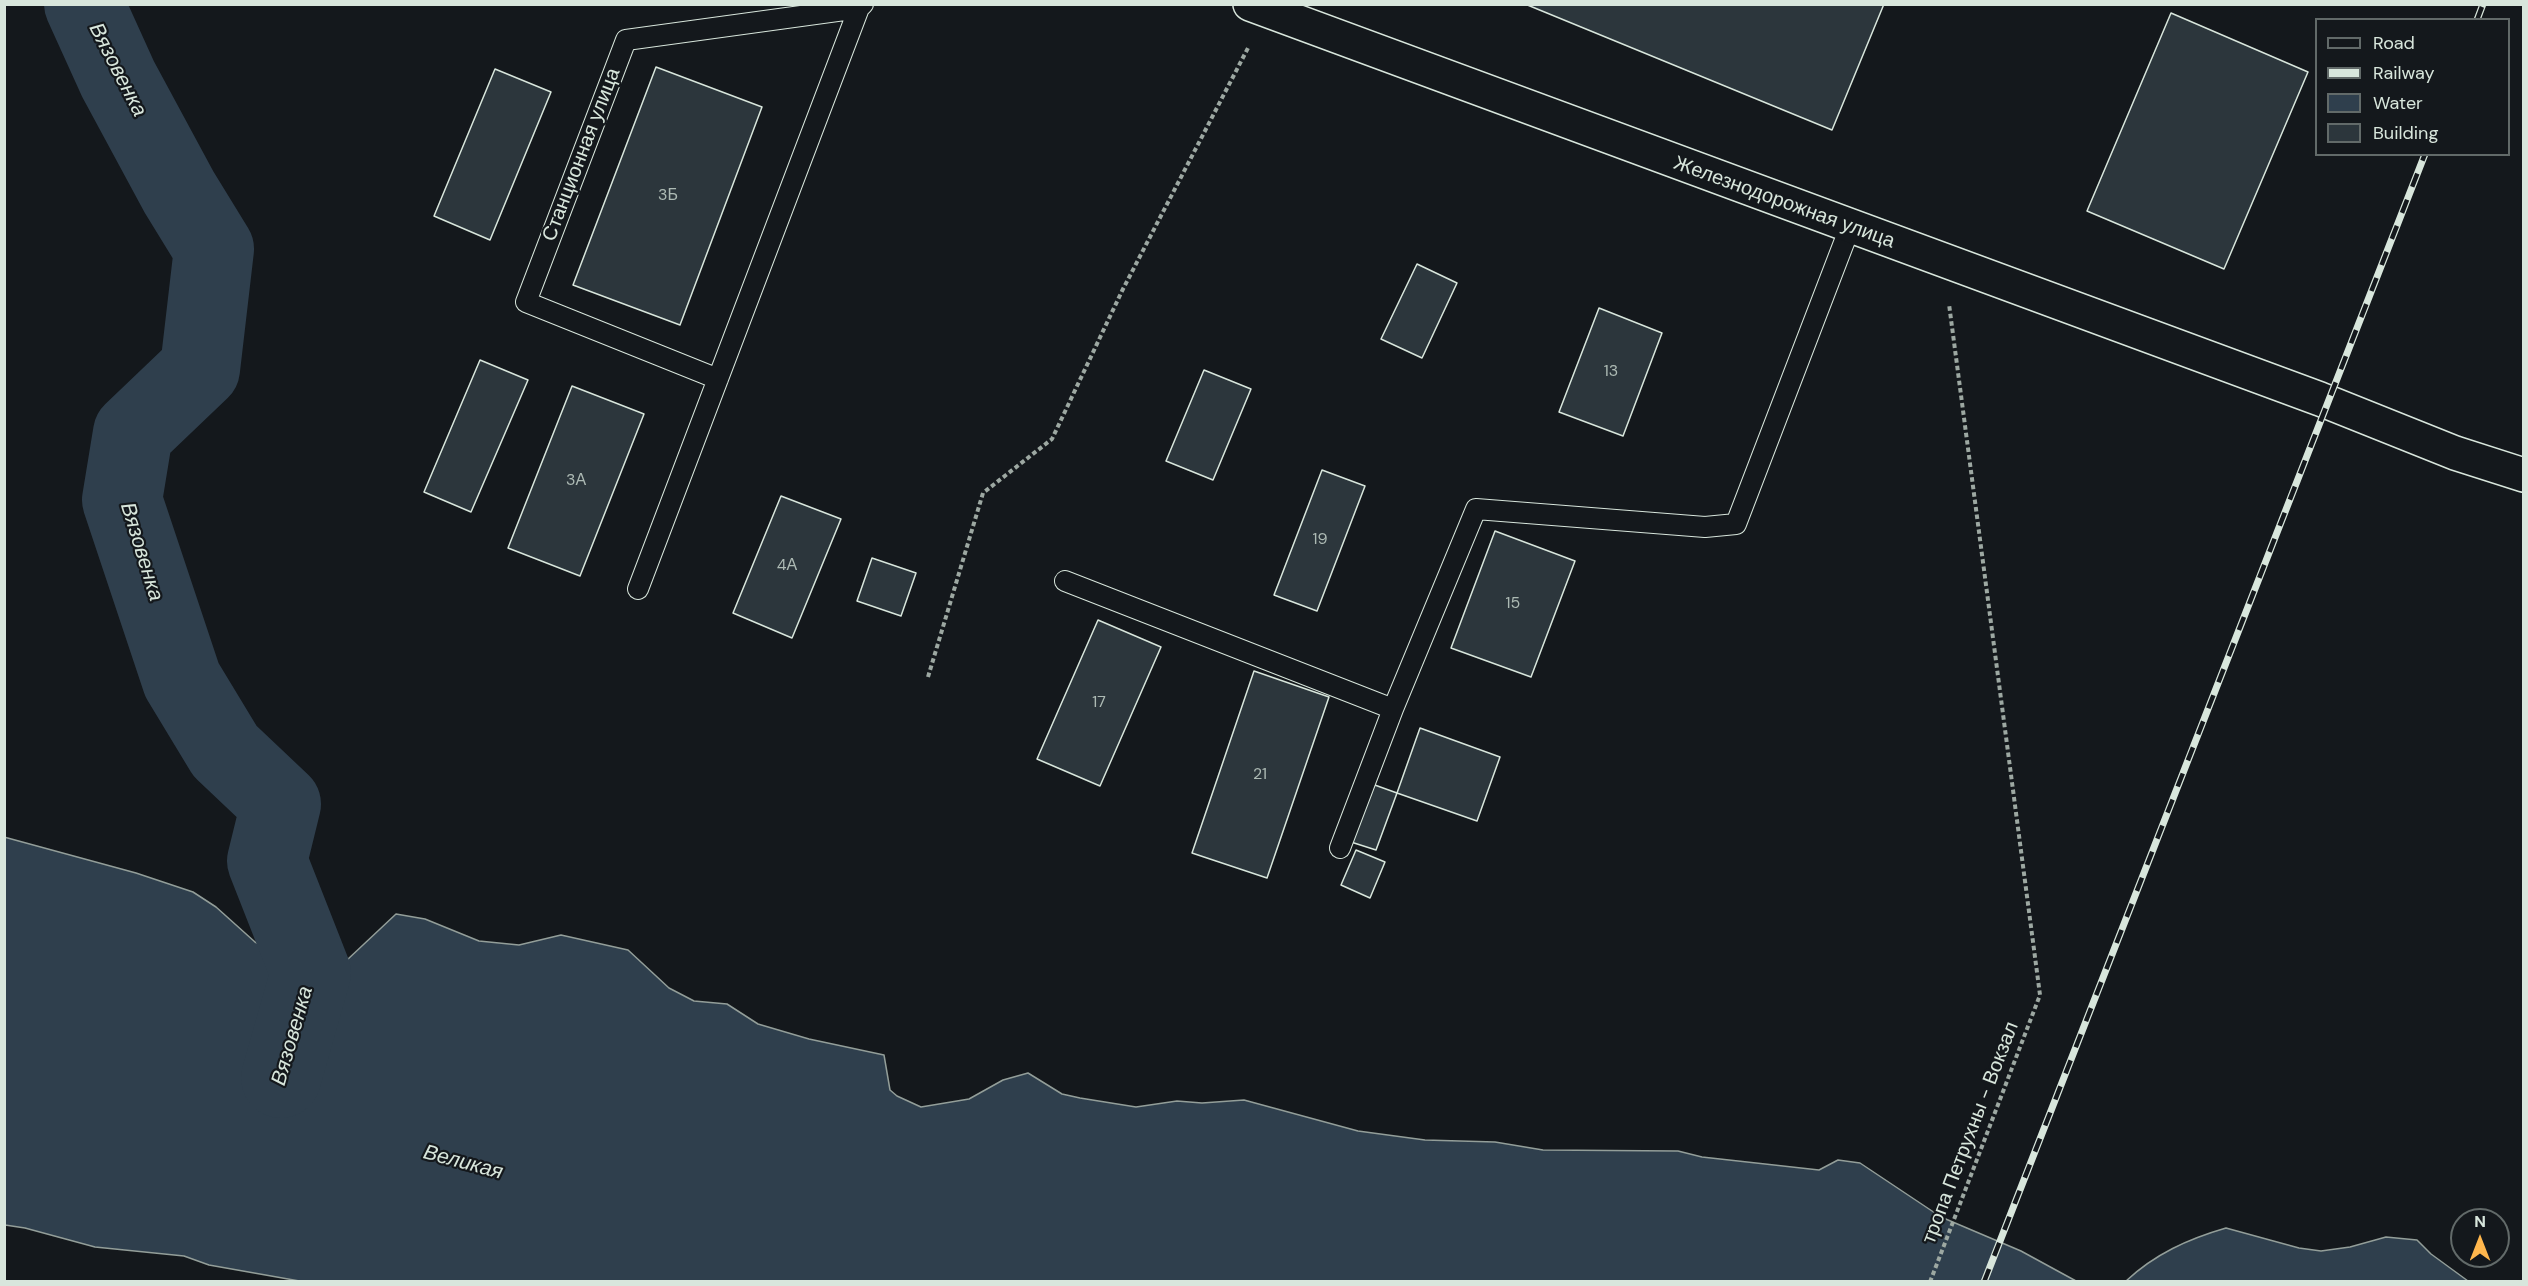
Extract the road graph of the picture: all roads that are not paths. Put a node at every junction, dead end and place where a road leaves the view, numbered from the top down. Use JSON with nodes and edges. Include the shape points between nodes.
{"nodes":[{"id":1,"x":861,"y":6,"type":"edge"},
{"id":2,"x":1259,"y":8,"type":"edge"},
{"id":3,"x":1850,"y":227,"type":"junction"},
{"id":4,"x":718,"y":379,"type":"junction"},
{"id":5,"x":2523,"y":475,"type":"edge"},
{"id":6,"x":1065,"y":581,"type":"dead end"},
{"id":7,"x":638,"y":589,"type":"dead end"},
{"id":8,"x":1393,"y":708,"type":"junction"},
{"id":9,"x":1340,"y":848,"type":"dead end"}],
"edges":[{"from":1,"to":4,"type":"lane"},
{"from":1,"to":4,"type":"lane","name":"Станционная улица","via":[[626,40],[621,51],[526,302]]},
{"from":2,"to":3,"type":"main road","name":"Железнодорожная улица"},
{"from":3,"to":5,"type":"main road","name":"Железнодорожная улица"},
{"from":3,"to":8,"type":"lane","via":[[1736,524],[1705,527],[1476,509]]},
{"from":4,"to":7,"type":"lane"},
{"from":6,"to":8,"type":"lane"},
{"from":8,"to":9,"type":"lane"}]}
